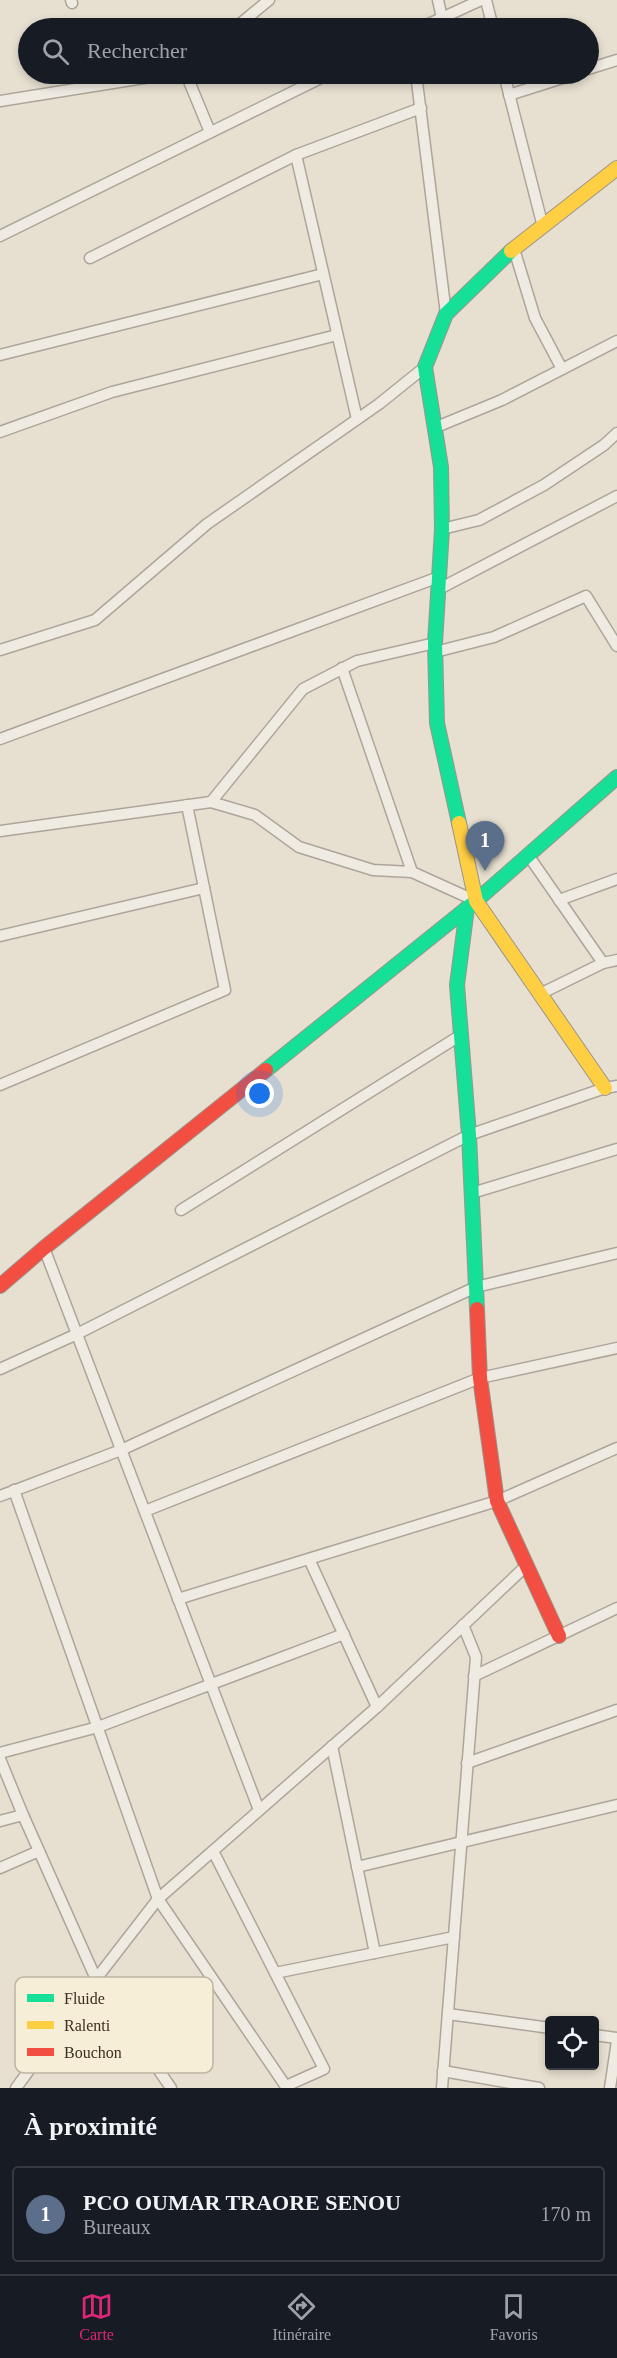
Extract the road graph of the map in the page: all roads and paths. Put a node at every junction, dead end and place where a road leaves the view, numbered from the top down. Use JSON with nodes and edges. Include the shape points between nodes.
{"nodes":[{"id":1,"x":269,"y":0,"type":"edge"},
{"id":2,"x":438,"y":0,"type":"edge"},
{"id":3,"x":483,"y":0,"type":"edge"},
{"id":4,"x":247,"y":18,"type":"edge"},
{"id":5,"x":442,"y":18,"type":"joint"},
{"id":6,"x":489,"y":18,"type":"edge"},
{"id":7,"x":617,"y":60,"type":"edge"},
{"id":8,"x":599,"y":66,"type":"edge"},
{"id":9,"x":109,"y":84,"type":"edge"},
{"id":10,"x":190,"y":84,"type":"edge"},
{"id":11,"x":308,"y":84,"type":"edge"},
{"id":12,"x":417,"y":84,"type":"edge"},
{"id":13,"x":506,"y":84,"type":"edge"},
{"id":14,"x":542,"y":84,"type":"edge"},
{"id":15,"x":509,"y":94,"type":"junction"},
{"id":16,"x":0,"y":102,"type":"edge"},
{"id":17,"x":421,"y":108,"type":"junction"},
{"id":18,"x":210,"y":132,"type":"junction"},
{"id":19,"x":296,"y":155,"type":"junction"},
{"id":20,"x":617,"y":168,"type":"edge"},
{"id":21,"x":543,"y":227,"type":"junction"},
{"id":22,"x":0,"y":236,"type":"edge"},
{"id":23,"x":514,"y":249,"type":"junction"},
{"id":24,"x":90,"y":258,"type":"dead end"},
{"id":25,"x":323,"y":274,"type":"junction"},
{"id":26,"x":446,"y":314,"type":"junction"},
{"id":27,"x":337,"y":335,"type":"junction"},
{"id":28,"x":617,"y":341,"type":"edge"},
{"id":29,"x":0,"y":355,"type":"edge"},
{"id":30,"x":425,"y":368,"type":"junction"},
{"id":31,"x":562,"y":369,"type":"junction"},
{"id":32,"x":357,"y":419,"type":"junction"},
{"id":33,"x":434,"y":429,"type":"junction"},
{"id":34,"x":0,"y":432,"type":"edge"},
{"id":35,"x":617,"y":433,"type":"edge"},
{"id":36,"x":617,"y":496,"type":"edge"},
{"id":37,"x":442,"y":529,"type":"junction"},
{"id":38,"x":439,"y":583,"type":"junction"},
{"id":39,"x":617,"y":622,"type":"edge"},
{"id":40,"x":606,"y":628,"type":"junction"},
{"id":41,"x":617,"y":646,"type":"edge"},
{"id":42,"x":435,"y":648,"type":"junction"},
{"id":43,"x":0,"y":650,"type":"edge"},
{"id":44,"x":342,"y":668,"type":"junction"},
{"id":45,"x":0,"y":739,"type":"edge"},
{"id":46,"x":617,"y":777,"type":"edge"},
{"id":47,"x":211,"y":802,"type":"junction"},
{"id":48,"x":187,"y":805,"type":"junction"},
{"id":49,"x":0,"y":831,"type":"edge"},
{"id":50,"x":528,"y":855,"type":"junction"},
{"id":51,"x":412,"y":872,"type":"junction"},
{"id":52,"x":617,"y":879,"type":"edge"},
{"id":53,"x":204,"y":888,"type":"junction"},
{"id":54,"x":559,"y":900,"type":"junction"},
{"id":55,"x":472,"y":904,"type":"junction"},
{"id":56,"x":0,"y":936,"type":"edge"},
{"id":57,"x":617,"y":960,"type":"edge"},
{"id":58,"x":603,"y":963,"type":"junction"},
{"id":59,"x":540,"y":994,"type":"junction"},
{"id":60,"x":460,"y":1035,"type":"junction"},
{"id":61,"x":0,"y":1085,"type":"edge"},
{"id":62,"x":611,"y":1087,"type":"edge"},
{"id":63,"x":469,"y":1135,"type":"junction"},
{"id":64,"x":617,"y":1149,"type":"edge"},
{"id":65,"x":472,"y":1192,"type":"junction"},
{"id":66,"x":181,"y":1210,"type":"dead end"},
{"id":67,"x":44,"y":1248,"type":"junction"},
{"id":68,"x":617,"y":1253,"type":"edge"},
{"id":69,"x":0,"y":1286,"type":"edge"},
{"id":70,"x":476,"y":1287,"type":"junction"},
{"id":71,"x":77,"y":1334,"type":"junction"},
{"id":72,"x":617,"y":1348,"type":"edge"},
{"id":73,"x":0,"y":1369,"type":"edge"},
{"id":74,"x":480,"y":1378,"type":"junction"},
{"id":75,"x":617,"y":1448,"type":"edge"},
{"id":76,"x":121,"y":1450,"type":"junction"},
{"id":77,"x":14,"y":1490,"type":"junction"},
{"id":78,"x":0,"y":1496,"type":"edge"},
{"id":79,"x":497,"y":1501,"type":"junction"},
{"id":80,"x":145,"y":1511,"type":"junction"},
{"id":81,"x":309,"y":1559,"type":"junction"},
{"id":82,"x":527,"y":1565,"type":"junction"},
{"id":83,"x":178,"y":1599,"type":"junction"},
{"id":84,"x":617,"y":1608,"type":"edge"},
{"id":85,"x":463,"y":1625,"type":"junction"},
{"id":86,"x":344,"y":1634,"type":"junction"},
{"id":87,"x":559,"y":1636,"type":"junction"},
{"id":88,"x":474,"y":1676,"type":"junction"},
{"id":89,"x":211,"y":1685,"type":"junction"},
{"id":90,"x":377,"y":1707,"type":"junction"},
{"id":91,"x":617,"y":1710,"type":"edge"},
{"id":92,"x":98,"y":1727,"type":"junction"},
{"id":93,"x":332,"y":1746,"type":"junction"},
{"id":94,"x":0,"y":1753,"type":"edge"},
{"id":95,"x":0,"y":1759,"type":"edge"},
{"id":96,"x":468,"y":1763,"type":"junction"},
{"id":97,"x":617,"y":1805,"type":"edge"},
{"id":98,"x":259,"y":1810,"type":"junction"},
{"id":99,"x":23,"y":1815,"type":"junction"},
{"id":100,"x":0,"y":1821,"type":"edge"},
{"id":101,"x":461,"y":1842,"type":"junction"},
{"id":102,"x":39,"y":1851,"type":"junction"},
{"id":103,"x":213,"y":1851,"type":"junction"},
{"id":104,"x":357,"y":1867,"type":"junction"},
{"id":105,"x":0,"y":1868,"type":"edge"},
{"id":106,"x":158,"y":1899,"type":"junction"},
{"id":107,"x":454,"y":1937,"type":"junction"},
{"id":108,"x":375,"y":1953,"type":"junction"},
{"id":109,"x":275,"y":1973,"type":"junction"},
{"id":110,"x":95,"y":1977,"type":"edge"},
{"id":111,"x":98,"y":1977,"type":"edge"},
{"id":112,"x":212,"y":1977,"type":"edge"},
{"id":113,"x":213,"y":1979,"type":"edge"},
{"id":114,"x":448,"y":2014,"type":"junction"},
{"id":115,"x":545,"y":2027,"type":"edge"},
{"id":116,"x":599,"y":2036,"type":"edge"},
{"id":117,"x":617,"y":2040,"type":"edge"},
{"id":118,"x":443,"y":2071,"type":"junction"},
{"id":119,"x":27,"y":2073,"type":"edge"},
{"id":120,"x":161,"y":2073,"type":"edge"},
{"id":121,"x":287,"y":2087,"type":"edge"},
{"id":122,"x":16,"y":2088,"type":"edge"},
{"id":123,"x":171,"y":2088,"type":"edge"},
{"id":124,"x":442,"y":2088,"type":"edge"},
{"id":125,"x":539,"y":2088,"type":"edge"},
{"id":126,"x":610,"y":2088,"type":"edge"}],
"edges":[{"from":1,"to":4,"type":"street"},
{"from":2,"to":5,"type":"street"},
{"from":3,"to":5,"type":"street"},
{"from":3,"to":6,"type":"street"},
{"from":7,"to":8,"type":"street"},
{"from":9,"to":16,"type":"street"},
{"from":10,"to":18,"type":"street"},
{"from":11,"to":18,"type":"street"},
{"from":12,"to":17,"type":"street"},
{"from":13,"to":15,"type":"street"},
{"from":14,"to":15,"type":"street"},
{"from":15,"to":21,"type":"street"},
{"from":17,"to":19,"type":"street"},
{"from":17,"to":26,"type":"street"},
{"from":18,"to":22,"type":"street"},
{"from":19,"to":24,"type":"street"},
{"from":19,"to":25,"type":"street"},
{"from":20,"to":21,"type":"street"},
{"from":21,"to":23,"type":"street"},
{"from":23,"to":26,"type":"street"},
{"from":23,"to":31,"type":"street","via":[[535,318]]},
{"from":25,"to":27,"type":"street"},
{"from":25,"to":29,"type":"street"},
{"from":26,"to":30,"type":"street"},
{"from":27,"to":32,"type":"street"},
{"from":27,"to":34,"type":"street","via":[[112,392]]},
{"from":28,"to":31,"type":"street"},
{"from":30,"to":32,"type":"street"},
{"from":30,"to":33,"type":"street"},
{"from":31,"to":33,"type":"street"},
{"from":32,"to":43,"type":"street","via":[[207,524],[95,620]]},
{"from":33,"to":37,"type":"street","via":[[441,466]]},
{"from":35,"to":37,"type":"street","via":[[544,485],[479,520]]},
{"from":36,"to":38,"type":"street"},
{"from":37,"to":38,"type":"street"},
{"from":38,"to":42,"type":"street"},
{"from":38,"to":45,"type":"street"},
{"from":39,"to":40,"type":"street"},
{"from":40,"to":41,"type":"street"},
{"from":40,"to":42,"type":"street","via":[[586,596],[494,637]]},
{"from":42,"to":44,"type":"street","via":[[357,661]]},
{"from":42,"to":55,"type":"street","via":[[437,723]]},
{"from":44,"to":47,"type":"street","via":[[303,688]]},
{"from":44,"to":51,"type":"street"},
{"from":46,"to":50,"type":"street"},
{"from":47,"to":48,"type":"street"},
{"from":47,"to":51,"type":"street","via":[[255,815],[299,847],[373,870]]},
{"from":48,"to":49,"type":"street"},
{"from":48,"to":53,"type":"street"},
{"from":50,"to":54,"type":"street"},
{"from":50,"to":55,"type":"street"},
{"from":51,"to":55,"type":"street"},
{"from":52,"to":54,"type":"street"},
{"from":53,"to":56,"type":"street"},
{"from":53,"to":61,"type":"street","via":[[225,990]]},
{"from":54,"to":58,"type":"street"},
{"from":55,"to":59,"type":"street"},
{"from":55,"to":60,"type":"street","via":[[456,985]]},
{"from":55,"to":67,"type":"street"},
{"from":57,"to":58,"type":"street"},
{"from":58,"to":59,"type":"street"},
{"from":59,"to":62,"type":"street"},
{"from":60,"to":63,"type":"street"},
{"from":60,"to":66,"type":"street"},
{"from":62,"to":63,"type":"street"},
{"from":63,"to":65,"type":"street"},
{"from":63,"to":71,"type":"street"},
{"from":64,"to":65,"type":"street"},
{"from":65,"to":70,"type":"street"},
{"from":67,"to":69,"type":"street"},
{"from":67,"to":71,"type":"street"},
{"from":68,"to":70,"type":"street"},
{"from":70,"to":74,"type":"street"},
{"from":70,"to":76,"type":"street"},
{"from":71,"to":73,"type":"street"},
{"from":71,"to":76,"type":"street"},
{"from":72,"to":74,"type":"street"},
{"from":74,"to":79,"type":"street"},
{"from":74,"to":80,"type":"street"},
{"from":75,"to":79,"type":"street"},
{"from":76,"to":77,"type":"street"},
{"from":76,"to":80,"type":"street"},
{"from":77,"to":78,"type":"street"},
{"from":77,"to":92,"type":"street"},
{"from":79,"to":81,"type":"street"},
{"from":79,"to":82,"type":"street"},
{"from":80,"to":83,"type":"street"},
{"from":81,"to":83,"type":"street"},
{"from":81,"to":86,"type":"street"},
{"from":82,"to":85,"type":"street"},
{"from":82,"to":87,"type":"street"},
{"from":83,"to":89,"type":"street"},
{"from":84,"to":87,"type":"street"},
{"from":85,"to":88,"type":"street","via":[[476,1657]]},
{"from":85,"to":90,"type":"street"},
{"from":86,"to":89,"type":"street"},
{"from":86,"to":90,"type":"street"},
{"from":87,"to":88,"type":"street"},
{"from":88,"to":96,"type":"street"},
{"from":89,"to":92,"type":"street"},
{"from":89,"to":98,"type":"street"},
{"from":90,"to":93,"type":"street"},
{"from":91,"to":96,"type":"street"},
{"from":92,"to":94,"type":"street"},
{"from":92,"to":106,"type":"street"},
{"from":93,"to":98,"type":"street"},
{"from":93,"to":104,"type":"street"},
{"from":95,"to":99,"type":"street"},
{"from":96,"to":101,"type":"street"},
{"from":97,"to":101,"type":"street"},
{"from":98,"to":103,"type":"street"},
{"from":99,"to":100,"type":"street"},
{"from":99,"to":102,"type":"street"},
{"from":101,"to":104,"type":"street"},
{"from":101,"to":107,"type":"street"},
{"from":102,"to":105,"type":"street"},
{"from":102,"to":110,"type":"street"},
{"from":103,"to":106,"type":"street"},
{"from":103,"to":109,"type":"street"},
{"from":104,"to":108,"type":"street"},
{"from":106,"to":111,"type":"street"},
{"from":106,"to":112,"type":"street"},
{"from":107,"to":108,"type":"street"},
{"from":107,"to":114,"type":"street"},
{"from":108,"to":109,"type":"street"},
{"from":109,"to":121,"type":"street","via":[[324,2069]]},
{"from":113,"to":121,"type":"street"},
{"from":114,"to":115,"type":"street"},
{"from":114,"to":118,"type":"street"},
{"from":116,"to":117,"type":"street"},
{"from":117,"to":126,"type":"street"},
{"from":118,"to":124,"type":"street"},
{"from":118,"to":125,"type":"street"},
{"from":119,"to":122,"type":"street"},
{"from":120,"to":123,"type":"street"}]}
